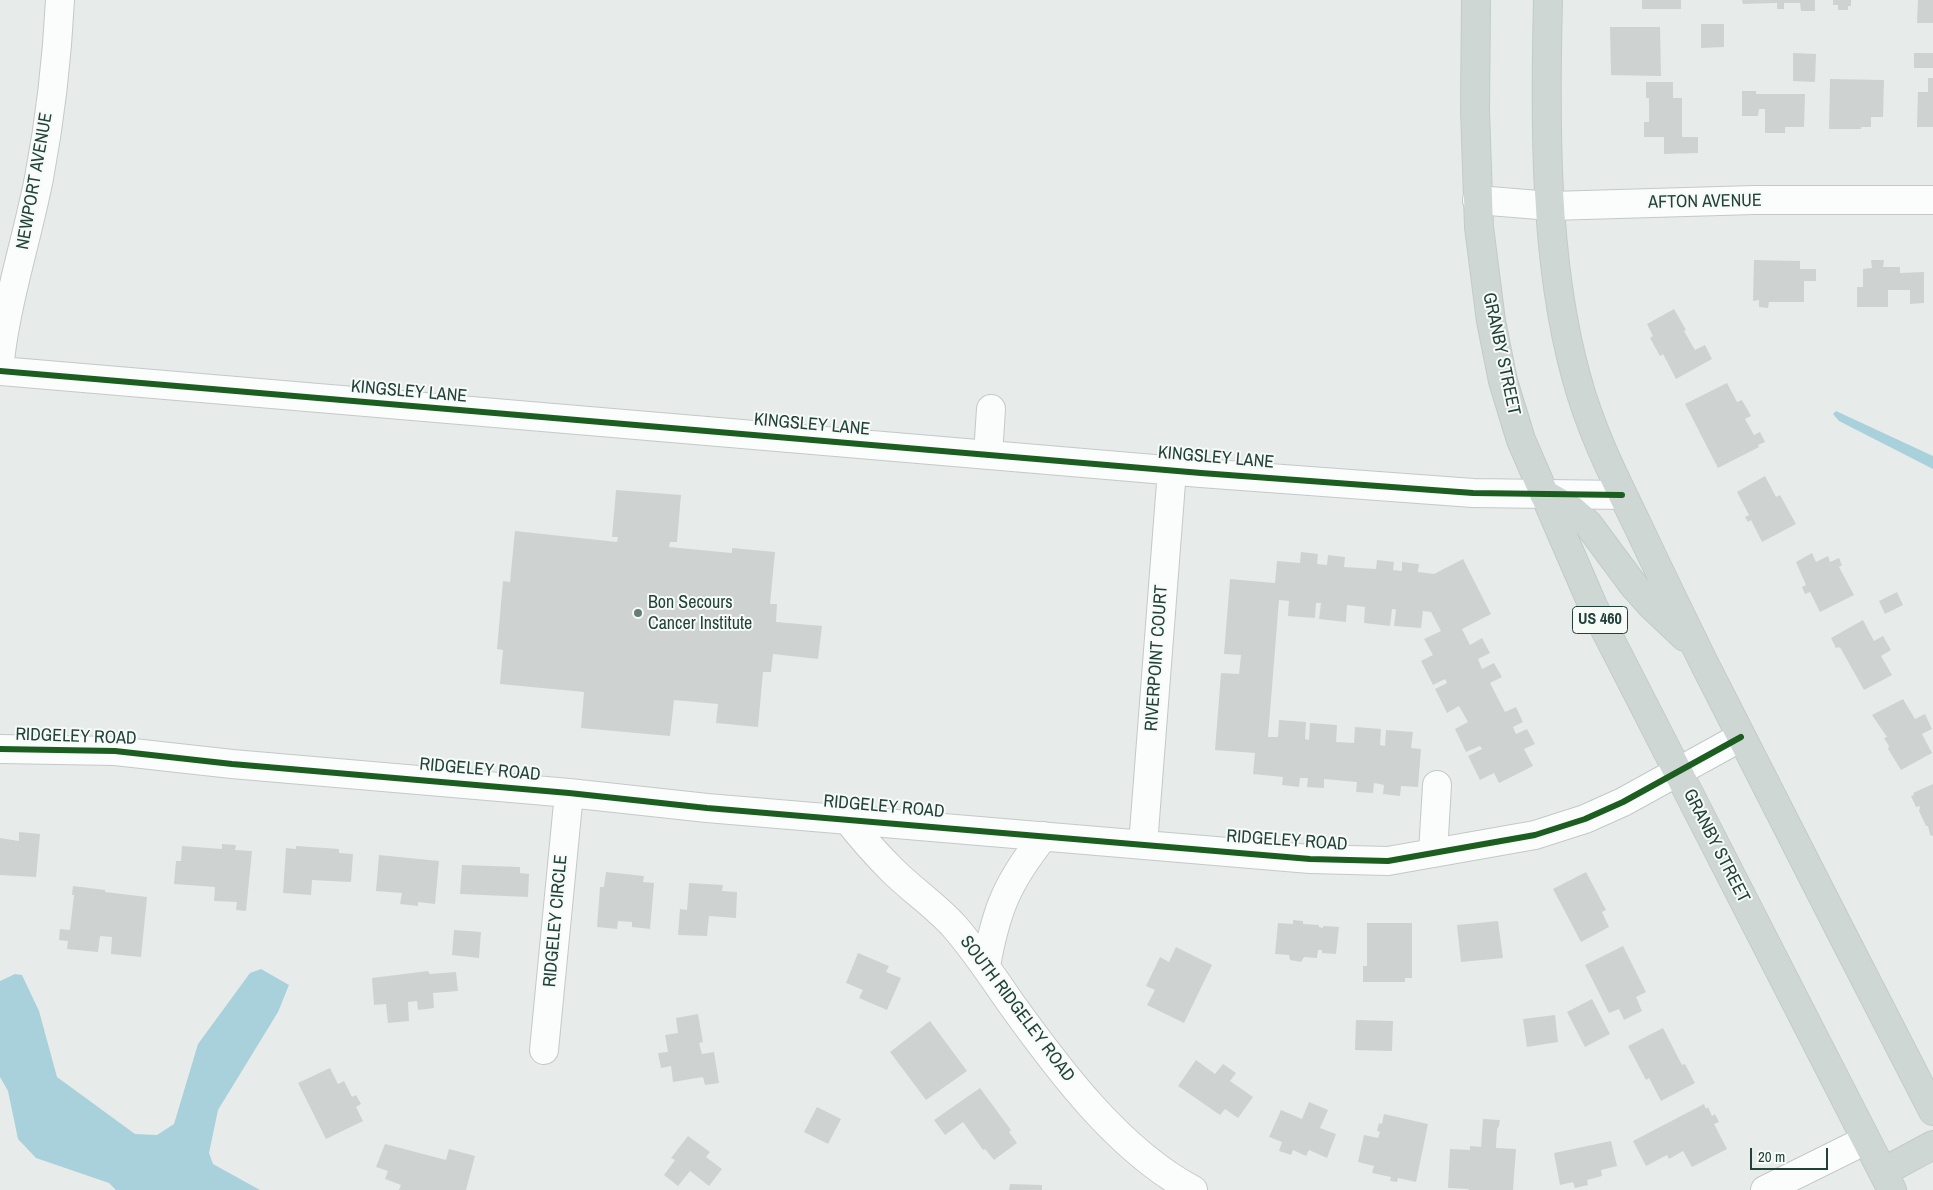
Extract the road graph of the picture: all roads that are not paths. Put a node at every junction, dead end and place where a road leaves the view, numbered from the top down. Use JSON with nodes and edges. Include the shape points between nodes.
{"nodes":[{"id":1,"x":60,"y":0,"type":"edge"},
{"id":2,"x":1476,"y":0,"type":"edge"},
{"id":3,"x":1548,"y":0,"type":"edge"},
{"id":4,"x":1477,"y":200,"type":"junction"},
{"id":5,"x":1933,"y":200,"type":"edge"},
{"id":6,"x":1551,"y":206,"type":"junction"},
{"id":7,"x":0,"y":360,"type":"edge"},
{"id":8,"x":0,"y":371,"type":"edge"},
{"id":9,"x":991,"y":409,"type":"dead end"},
{"id":10,"x":988,"y":455,"type":"junction"},
{"id":11,"x":1172,"y":470,"type":"junction"},
{"id":12,"x":1544,"y":494,"type":"junction"},
{"id":13,"x":1622,"y":495,"type":"junction"},
{"id":14,"x":1696,"y":648,"type":"junction"},
{"id":15,"x":1741,"y":737,"type":"junction"},
{"id":16,"x":0,"y":749,"type":"edge"},
{"id":17,"x":1678,"y":771,"type":"junction"},
{"id":18,"x":1437,"y":785,"type":"dead end"},
{"id":19,"x":569,"y":793,"type":"junction"},
{"id":20,"x":847,"y":819,"type":"junction"},
{"id":21,"x":1044,"y":836,"type":"junction"},
{"id":22,"x":1142,"y":845,"type":"junction"},
{"id":23,"x":1434,"y":853,"type":"junction"},
{"id":24,"x":986,"y":966,"type":"junction"},
{"id":25,"x":544,"y":1050,"type":"dead end"},
{"id":26,"x":1933,"y":1110,"type":"edge"},
{"id":27,"x":1866,"y":1140,"type":"junction"},
{"id":28,"x":1933,"y":1145,"type":"edge"},
{"id":29,"x":1887,"y":1181,"type":"edge"},
{"id":30,"x":1183,"y":1188,"type":"edge"},
{"id":31,"x":1765,"y":1190,"type":"edge"}],
"edges":[{"from":1,"to":7,"type":"street","name":"NEWPORT AVENUE","via":[[57,51],[39,177],[4,327]]},
{"from":2,"to":4,"type":"main road","name":"GRANBY STREET","number":"US 460"},
{"from":3,"to":6,"type":"main road","via":[[1547,113]]},
{"from":4,"to":6,"type":"street","name":"AFTON AVENUE"},
{"from":4,"to":12,"type":"main road","name":"GRANBY STREET","number":"US 460","via":[[1491,321],[1503,382],[1521,440]]},
{"from":5,"to":6,"type":"street","name":"AFTON AVENUE","via":[[1754,200]]},
{"from":6,"to":13,"type":"main road","via":[[1563,317],[1576,376],[1595,435]]},
{"from":8,"to":10,"type":"street","name":"KINGSLEY LANE"},
{"from":9,"to":10,"type":"street"},
{"from":10,"to":11,"type":"street","name":"KINGSLEY LANE"},
{"from":11,"to":12,"type":"street","name":"KINGSLEY LANE","via":[[1473,493]]},
{"from":11,"to":22,"type":"street","name":"RIVERPOINT COURT"},
{"from":12,"to":13,"type":"street","name":"KINGSLEY LANE"},
{"from":12,"to":14,"type":"main road","via":[[1572,510],[1588,524],[1634,586]]},
{"from":12,"to":17,"type":"main road","name":"GRANBY STREET","number":"US 460","via":[[1593,606]]},
{"from":13,"to":14,"type":"main road"},
{"from":14,"to":15,"type":"main road"},
{"from":15,"to":17,"type":"street","name":"RIDGELEY ROAD"},
{"from":15,"to":26,"type":"main road"},
{"from":16,"to":19,"type":"street","name":"RIDGELEY ROAD","via":[[115,751]]},
{"from":17,"to":23,"type":"street","name":"RIDGELEY ROAD","via":[[1585,819],[1535,834]]},
{"from":17,"to":27,"type":"main road","name":"GRANBY STREET","number":"US 460"},
{"from":18,"to":23,"type":"street"},
{"from":19,"to":20,"type":"street","name":"RIDGELEY ROAD"},
{"from":19,"to":25,"type":"street","name":"RIDGELEY CIRCLE"},
{"from":20,"to":21,"type":"street","name":"RIDGELEY ROAD"},
{"from":20,"to":24,"type":"street","name":"SOUTH RIDGELEY ROAD","via":[[893,871],[953,925]]},
{"from":21,"to":22,"type":"street","name":"RIDGELEY ROAD"},
{"from":21,"to":24,"type":"street","via":[[1023,862],[1005,894],[993,929]]},
{"from":22,"to":23,"type":"street","name":"RIDGELEY ROAD","via":[[1310,859],[1378,861]]},
{"from":24,"to":30,"type":"street","name":"SOUTH RIDGELEY ROAD","via":[[1069,1080],[1131,1146]]},
{"from":27,"to":29,"type":"main road","name":"GRANBY STREET","number":"US 460"},
{"from":27,"to":31,"type":"street"},
{"from":28,"to":29,"type":"main road"}]}
